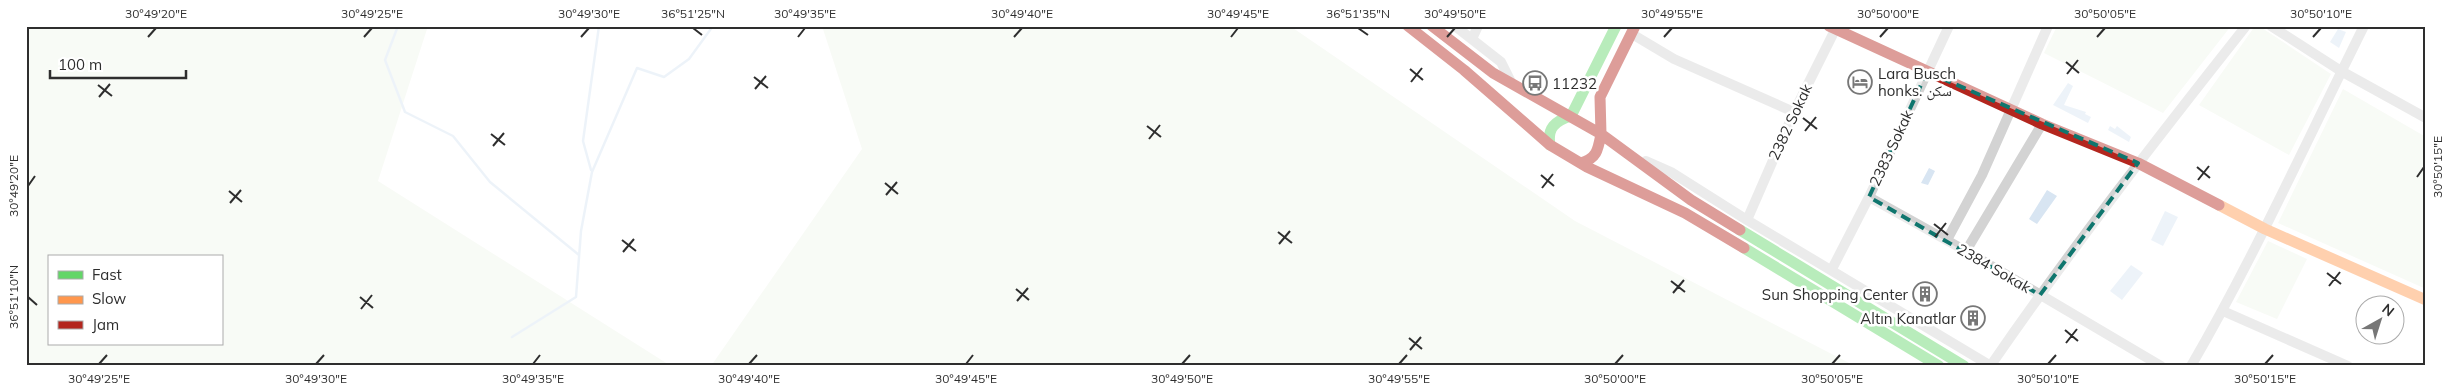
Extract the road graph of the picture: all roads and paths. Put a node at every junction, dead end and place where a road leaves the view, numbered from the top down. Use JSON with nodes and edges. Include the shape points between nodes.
{"nodes":[{"id":1,"x":1408,"y":26,"type":"edge"},
{"id":2,"x":1432,"y":26,"type":"edge"},
{"id":3,"x":1454,"y":26,"type":"edge"},
{"id":4,"x":1478,"y":26,"type":"edge"},
{"id":5,"x":1949,"y":26,"type":"edge"},
{"id":6,"x":2048,"y":26,"type":"edge"},
{"id":7,"x":2246,"y":26,"type":"edge"},
{"id":8,"x":2271,"y":26,"type":"edge"},
{"id":9,"x":2364,"y":26,"type":"edge"},
{"id":10,"x":1612,"y":27,"type":"edge"},
{"id":11,"x":1834,"y":27,"type":"edge"},
{"id":12,"x":1633,"y":30,"type":"edge"},
{"id":13,"x":1472,"y":40,"type":"junction"},
{"id":14,"x":2341,"y":71,"type":"junction"},
{"id":15,"x":1926,"y":72,"type":"junction"},
{"id":16,"x":1512,"y":83,"type":"junction"},
{"id":17,"x":2011,"y":110,"type":"junction"},
{"id":18,"x":1794,"y":112,"type":"junction"},
{"id":19,"x":1571,"y":116,"type":"junction"},
{"id":20,"x":2426,"y":118,"type":"edge"},
{"id":21,"x":2042,"y":124,"type":"junction"},
{"id":22,"x":1601,"y":134,"type":"junction"},
{"id":23,"x":1550,"y":145,"type":"junction"},
{"id":24,"x":1626,"y":152,"type":"junction"},
{"id":25,"x":1581,"y":163,"type":"junction"},
{"id":26,"x":2138,"y":163,"type":"junction"},
{"id":27,"x":1869,"y":197,"type":"junction"},
{"id":28,"x":1747,"y":220,"type":"junction"},
{"id":29,"x":2265,"y":229,"type":"junction"},
{"id":30,"x":1947,"y":240,"type":"junction"},
{"id":31,"x":1966,"y":251,"type":"junction"},
{"id":32,"x":1832,"y":269,"type":"junction"},
{"id":33,"x":2040,"y":294,"type":"junction"},
{"id":34,"x":2426,"y":300,"type":"edge"},
{"id":35,"x":2223,"y":311,"type":"junction"},
{"id":36,"x":1939,"y":366,"type":"edge"},
{"id":37,"x":1964,"y":366,"type":"edge"},
{"id":38,"x":1991,"y":366,"type":"edge"},
{"id":39,"x":2161,"y":366,"type":"edge"},
{"id":40,"x":2191,"y":366,"type":"edge"},
{"id":41,"x":2348,"y":366,"type":"edge"}],
"edges":[{"from":1,"to":23,"type":"main road"},
{"from":2,"to":16,"type":"main road"},
{"from":3,"to":13,"type":"street"},
{"from":4,"to":13,"type":"street"},
{"from":5,"to":15,"type":"street","name":"2383 Sokak"},
{"from":6,"to":17,"type":"street"},
{"from":7,"to":26,"type":"street"},
{"from":8,"to":14,"type":"street"},
{"from":9,"to":14,"type":"street"},
{"from":10,"to":19,"type":"main road"},
{"from":11,"to":15,"type":"main road"},
{"from":11,"to":18,"type":"street","name":"2382 Sokak"},
{"from":12,"to":18,"type":"street","via":[[1674,59]]},
{"from":12,"to":22,"type":"main road","via":[[1600,97]]},
{"from":13,"to":16,"type":"street","via":[[1501,62]]},
{"from":14,"to":20,"type":"street"},
{"from":14,"to":29,"type":"street"},
{"from":15,"to":17,"type":"main road"},
{"from":15,"to":27,"type":"street","name":"2383 Sokak"},
{"from":16,"to":19,"type":"main road"},
{"from":17,"to":21,"type":"main road"},
{"from":17,"to":30,"type":"street","via":[[1982,175]]},
{"from":18,"to":28,"type":"street","name":"2382 Sokak"},
{"from":19,"to":22,"type":"main road"},
{"from":19,"to":23,"type":"main road","via":[[1554,122],[1550,127],[1547,134]]},
{"from":21,"to":26,"type":"main road"},
{"from":21,"to":31,"type":"street"},
{"from":22,"to":24,"type":"main road"},
{"from":22,"to":25,"type":"main road","via":[[1598,153]]},
{"from":23,"to":25,"type":"main road"},
{"from":24,"to":28,"type":"street","via":[[1671,172]]},
{"from":24,"to":37,"type":"main road","via":[[1691,200]]},
{"from":25,"to":36,"type":"main road","via":[[1685,213]]},
{"from":26,"to":29,"type":"main road"},
{"from":26,"to":33,"type":"street"},
{"from":27,"to":30,"type":"street","name":"2384 Sokak"},
{"from":27,"to":32,"type":"street","name":"2383 Sokak"},
{"from":28,"to":32,"type":"street"},
{"from":29,"to":34,"type":"main road"},
{"from":29,"to":35,"type":"street"},
{"from":30,"to":31,"type":"street","name":"2384 Sokak"},
{"from":31,"to":33,"type":"street","name":"2384 Sokak"},
{"from":32,"to":38,"type":"street"},
{"from":33,"to":38,"type":"street","name":"2384 Sokak"},
{"from":33,"to":39,"type":"street","name":"2384 Sokak"},
{"from":35,"to":40,"type":"street"},
{"from":35,"to":41,"type":"street"}]}
